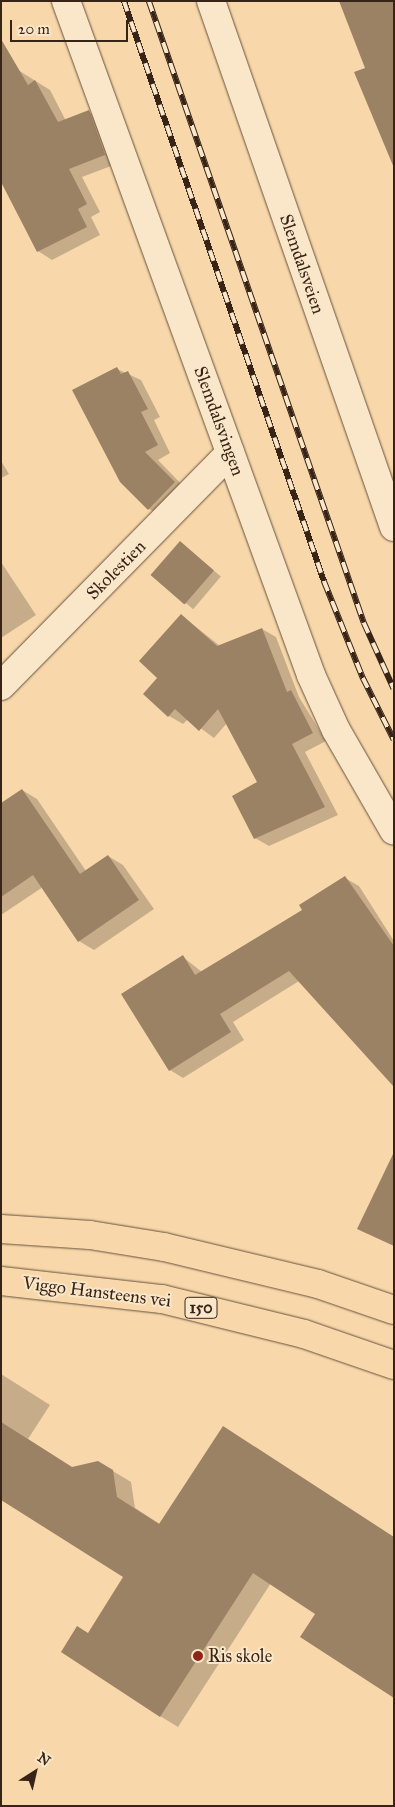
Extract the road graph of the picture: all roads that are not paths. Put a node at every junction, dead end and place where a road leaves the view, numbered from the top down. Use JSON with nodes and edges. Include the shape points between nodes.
{"nodes":[{"id":1,"x":66,"y":1,"type":"edge"},
{"id":2,"x":212,"y":1,"type":"edge"},
{"id":3,"x":230,"y":454,"type":"junction"},
{"id":4,"x":394,"y":527,"type":"edge"},
{"id":5,"x":1,"y":686,"type":"edge"},
{"id":6,"x":394,"y":831,"type":"edge"},
{"id":7,"x":1,"y":1229,"type":"edge"},
{"id":8,"x":1,"y":1281,"type":"edge"},
{"id":9,"x":394,"y":1310,"type":"edge"},
{"id":10,"x":394,"y":1365,"type":"edge"}],
"edges":[{"from":1,"to":3,"type":"street","name":"Slemdalsvingen"},
{"from":2,"to":4,"type":"street","name":"Slemdalsveien"},
{"from":3,"to":5,"type":"street","name":"Skolestien"},
{"from":3,"to":6,"type":"street","name":"Slemdalsvingen","via":[[311,675],[336,730]]},
{"from":7,"to":9,"type":"highway","via":[[90,1235],[164,1247],[318,1284]]},
{"from":8,"to":10,"type":"highway","name":"Viggo Hansteens vei","number":"150","via":[[162,1299],[304,1334]]}]}
